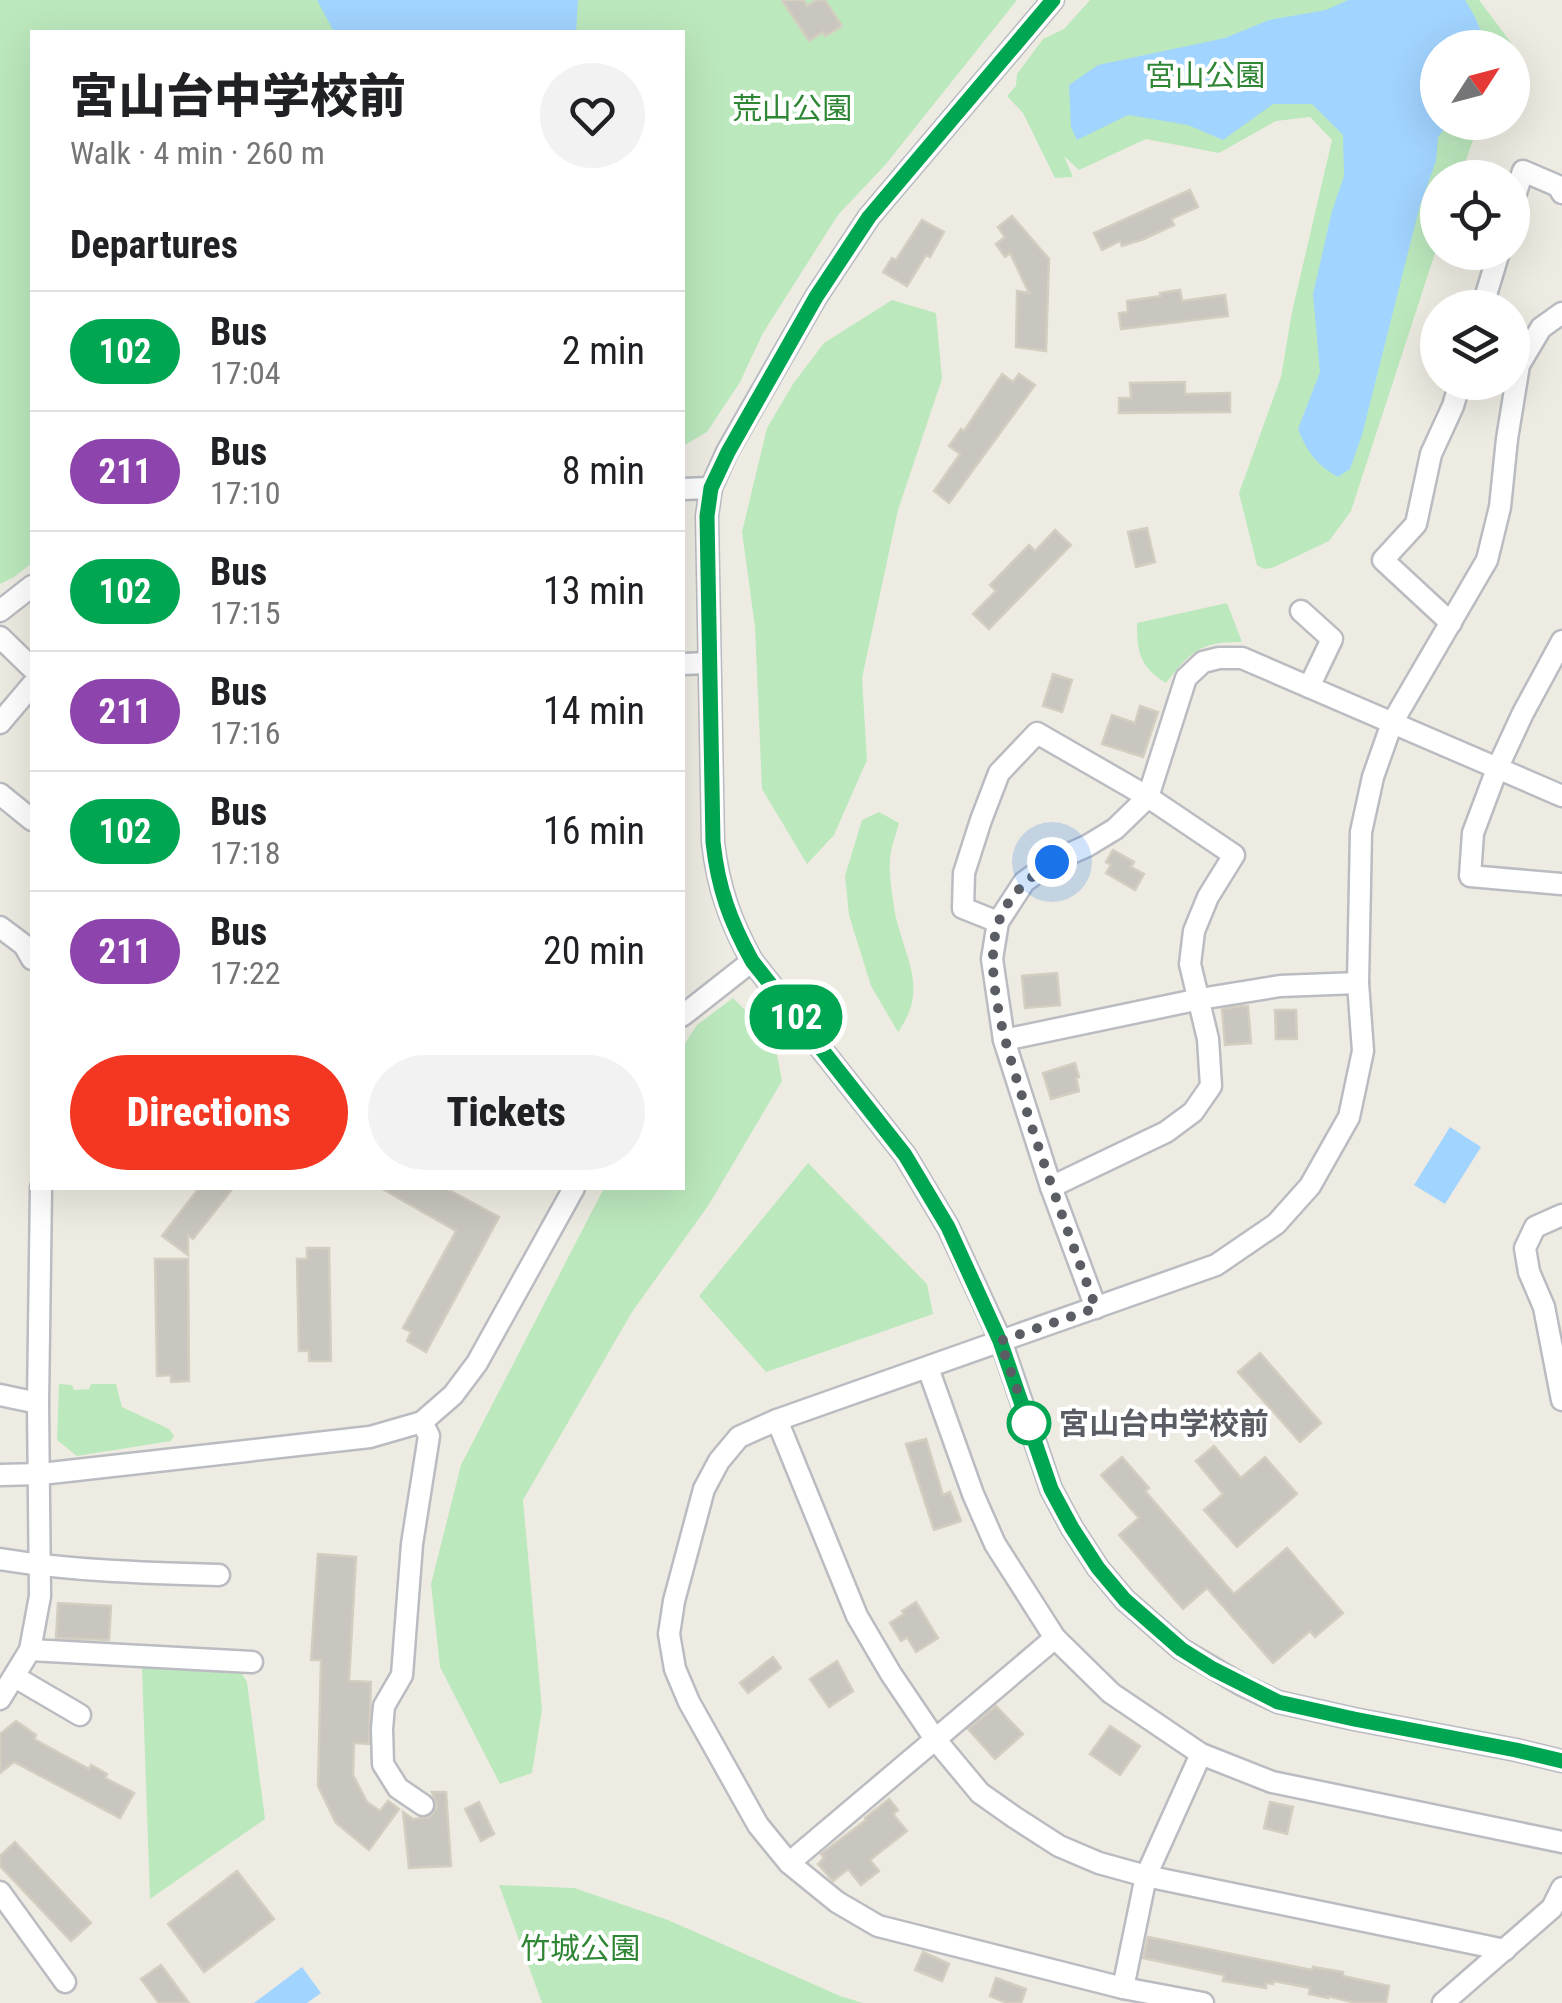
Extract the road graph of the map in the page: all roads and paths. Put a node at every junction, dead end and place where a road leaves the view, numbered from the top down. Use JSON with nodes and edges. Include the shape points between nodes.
{"nodes":[{"id":1,"x":1053,"y":0,"type":"edge"},
{"id":2,"x":1530,"y":174,"type":"edge"},
{"id":3,"x":1562,"y":193,"type":"edge"},
{"id":4,"x":1562,"y":313,"type":"edge"},
{"id":5,"x":1455,"y":400,"type":"edge"},
{"id":6,"x":685,"y":488,"type":"edge"},
{"id":7,"x":711,"y":488,"type":"junction"},
{"id":8,"x":30,"y":588,"type":"edge"},
{"id":9,"x":1301,"y":610,"type":"dead end"},
{"id":10,"x":0,"y":611,"type":"edge"},
{"id":11,"x":1451,"y":623,"type":"junction"},
{"id":12,"x":0,"y":637,"type":"edge"},
{"id":13,"x":1562,"y":641,"type":"edge"},
{"id":14,"x":710,"y":663,"type":"junction"},
{"id":15,"x":685,"y":664,"type":"edge"},
{"id":16,"x":30,"y":666,"type":"edge"},
{"id":17,"x":30,"y":687,"type":"edge"},
{"id":18,"x":1310,"y":687,"type":"junction"},
{"id":19,"x":0,"y":723,"type":"edge"},
{"id":20,"x":1392,"y":723,"type":"junction"},
{"id":21,"x":1497,"y":769,"type":"junction"},
{"id":22,"x":0,"y":794,"type":"edge"},
{"id":23,"x":1562,"y":796,"type":"edge"},
{"id":24,"x":1148,"y":797,"type":"junction"},
{"id":25,"x":30,"y":818,"type":"edge"},
{"id":26,"x":1562,"y":876,"type":"edge"},
{"id":27,"x":1562,"y":886,"type":"edge"},
{"id":28,"x":998,"y":922,"type":"junction"},
{"id":29,"x":0,"y":927,"type":"edge"},
{"id":30,"x":30,"y":955,"type":"edge"},
{"id":31,"x":752,"y":961,"type":"junction"},
{"id":32,"x":1358,"y":982,"type":"junction"},
{"id":33,"x":1200,"y":999,"type":"junction"},
{"id":34,"x":685,"y":1014,"type":"edge"},
{"id":35,"x":1004,"y":1040,"type":"junction"},
{"id":36,"x":1051,"y":1186,"type":"junction"},
{"id":37,"x":41,"y":1190,"type":"edge"},
{"id":38,"x":573,"y":1190,"type":"edge"},
{"id":39,"x":1562,"y":1215,"type":"edge"},
{"id":40,"x":1096,"y":1308,"type":"junction"},
{"id":41,"x":1000,"y":1341,"type":"junction"},
{"id":42,"x":928,"y":1368,"type":"junction"},
{"id":43,"x":0,"y":1395,"type":"edge"},
{"id":44,"x":1562,"y":1400,"type":"edge"},
{"id":45,"x":38,"y":1403,"type":"junction"},
{"id":46,"x":777,"y":1420,"type":"junction"},
{"id":47,"x":422,"y":1422,"type":"junction"},
{"id":48,"x":41,"y":1474,"type":"junction"},
{"id":49,"x":0,"y":1475,"type":"edge"},
{"id":50,"x":0,"y":1559,"type":"edge"},
{"id":51,"x":42,"y":1566,"type":"junction"},
{"id":52,"x":219,"y":1575,"type":"dead end"},
{"id":53,"x":1054,"y":1638,"type":"junction"},
{"id":54,"x":30,"y":1650,"type":"junction"},
{"id":55,"x":252,"y":1662,"type":"dead end"},
{"id":56,"x":15,"y":1677,"type":"junction"},
{"id":57,"x":0,"y":1699,"type":"edge"},
{"id":58,"x":80,"y":1715,"type":"dead end"},
{"id":59,"x":935,"y":1738,"type":"junction"},
{"id":60,"x":1201,"y":1754,"type":"junction"},
{"id":61,"x":1562,"y":1761,"type":"edge"},
{"id":62,"x":423,"y":1805,"type":"dead end"},
{"id":63,"x":1562,"y":1842,"type":"edge"},
{"id":64,"x":789,"y":1863,"type":"junction"},
{"id":65,"x":1146,"y":1876,"type":"junction"},
{"id":66,"x":1562,"y":1888,"type":"edge"},
{"id":67,"x":0,"y":1892,"type":"edge"},
{"id":68,"x":1504,"y":1950,"type":"junction"},
{"id":69,"x":65,"y":1982,"type":"dead end"},
{"id":70,"x":1124,"y":1988,"type":"junction"},
{"id":71,"x":1203,"y":2003,"type":"edge"},
{"id":72,"x":1444,"y":2003,"type":"edge"}],
"edges":[{"from":1,"to":7,"type":"street","via":[[869,217],[816,297]]},
{"from":2,"to":3,"type":"street"},
{"from":4,"to":11,"type":"street","via":[[1541,328],[1519,365],[1488,560]]},
{"from":5,"to":11,"type":"street","via":[[1432,454],[1416,524],[1383,560]]},
{"from":6,"to":7,"type":"street"},
{"from":7,"to":14,"type":"street"},
{"from":8,"to":10,"type":"street"},
{"from":9,"to":18,"type":"street","via":[[1332,639]]},
{"from":11,"to":20,"type":"street"},
{"from":12,"to":16,"type":"street"},
{"from":13,"to":21,"type":"street"},
{"from":14,"to":15,"type":"street"},
{"from":14,"to":31,"type":"street","via":[[717,877]]},
{"from":17,"to":19,"type":"street"},
{"from":18,"to":20,"type":"street"},
{"from":18,"to":24,"type":"street","via":[[1242,658],[1203,662],[1186,678]]},
{"from":20,"to":21,"type":"street"},
{"from":20,"to":32,"type":"street","via":[[1360,832]]},
{"from":21,"to":23,"type":"street"},
{"from":21,"to":27,"type":"street","via":[[1472,833],[1470,876]]},
{"from":22,"to":25,"type":"street"},
{"from":24,"to":28,"type":"street","via":[[1116,828],[1024,882]]},
{"from":24,"to":28,"type":"street","via":[[1036,733],[999,773],[964,874],[962,908]]},
{"from":24,"to":33,"type":"street","via":[[1234,854],[1194,931],[1190,964]]},
{"from":26,"to":27,"type":"street"},
{"from":28,"to":35,"type":"street","via":[[992,959]]},
{"from":29,"to":30,"type":"street"},
{"from":31,"to":34,"type":"street"},
{"from":31,"to":41,"type":"street","via":[[905,1155],[948,1227]]},
{"from":32,"to":33,"type":"street"},
{"from":32,"to":40,"type":"street","via":[[1363,1051],[1348,1117],[1310,1186],[1276,1224],[1216,1265]]},
{"from":33,"to":35,"type":"street"},
{"from":33,"to":36,"type":"street","via":[[1211,1086],[1194,1112]]},
{"from":35,"to":36,"type":"street"},
{"from":36,"to":40,"type":"street"},
{"from":37,"to":45,"type":"street"},
{"from":38,"to":47,"type":"street","via":[[477,1363]]},
{"from":39,"to":44,"type":"street","via":[[1535,1227],[1525,1248]]},
{"from":40,"to":41,"type":"street"},
{"from":41,"to":42,"type":"street"},
{"from":41,"to":61,"type":"street","via":[[1051,1489],[1072,1528],[1125,1600],[1181,1649],[1278,1702]]},
{"from":42,"to":46,"type":"street"},
{"from":42,"to":53,"type":"street","via":[[995,1544]]},
{"from":43,"to":45,"type":"street"},
{"from":45,"to":48,"type":"street"},
{"from":46,"to":59,"type":"street","via":[[857,1616]]},
{"from":46,"to":64,"type":"street","via":[[739,1437],[704,1489],[669,1634],[689,1702],[758,1825]]},
{"from":47,"to":48,"type":"street","via":[[370,1437]]},
{"from":47,"to":62,"type":"street","via":[[428,1436],[402,1677],[384,1706],[382,1729],[383,1764],[398,1788]]},
{"from":48,"to":49,"type":"street"},
{"from":48,"to":51,"type":"street"},
{"from":50,"to":51,"type":"street"},
{"from":51,"to":52,"type":"street"},
{"from":51,"to":54,"type":"street"},
{"from":53,"to":59,"type":"street"},
{"from":53,"to":60,"type":"street","via":[[1111,1693]]},
{"from":54,"to":55,"type":"street"},
{"from":54,"to":56,"type":"street"},
{"from":56,"to":57,"type":"street"},
{"from":56,"to":58,"type":"street"},
{"from":59,"to":64,"type":"street"},
{"from":59,"to":65,"type":"street","via":[[980,1793],[1014,1817],[1059,1846]]},
{"from":60,"to":63,"type":"street","via":[[1272,1782]]},
{"from":60,"to":65,"type":"street"},
{"from":64,"to":70,"type":"street","via":[[878,1926]]},
{"from":65,"to":68,"type":"street"},
{"from":65,"to":70,"type":"street"},
{"from":66,"to":68,"type":"street","via":[[1552,1908]]},
{"from":67,"to":69,"type":"street"},
{"from":68,"to":72,"type":"street"},
{"from":70,"to":71,"type":"street"}]}
